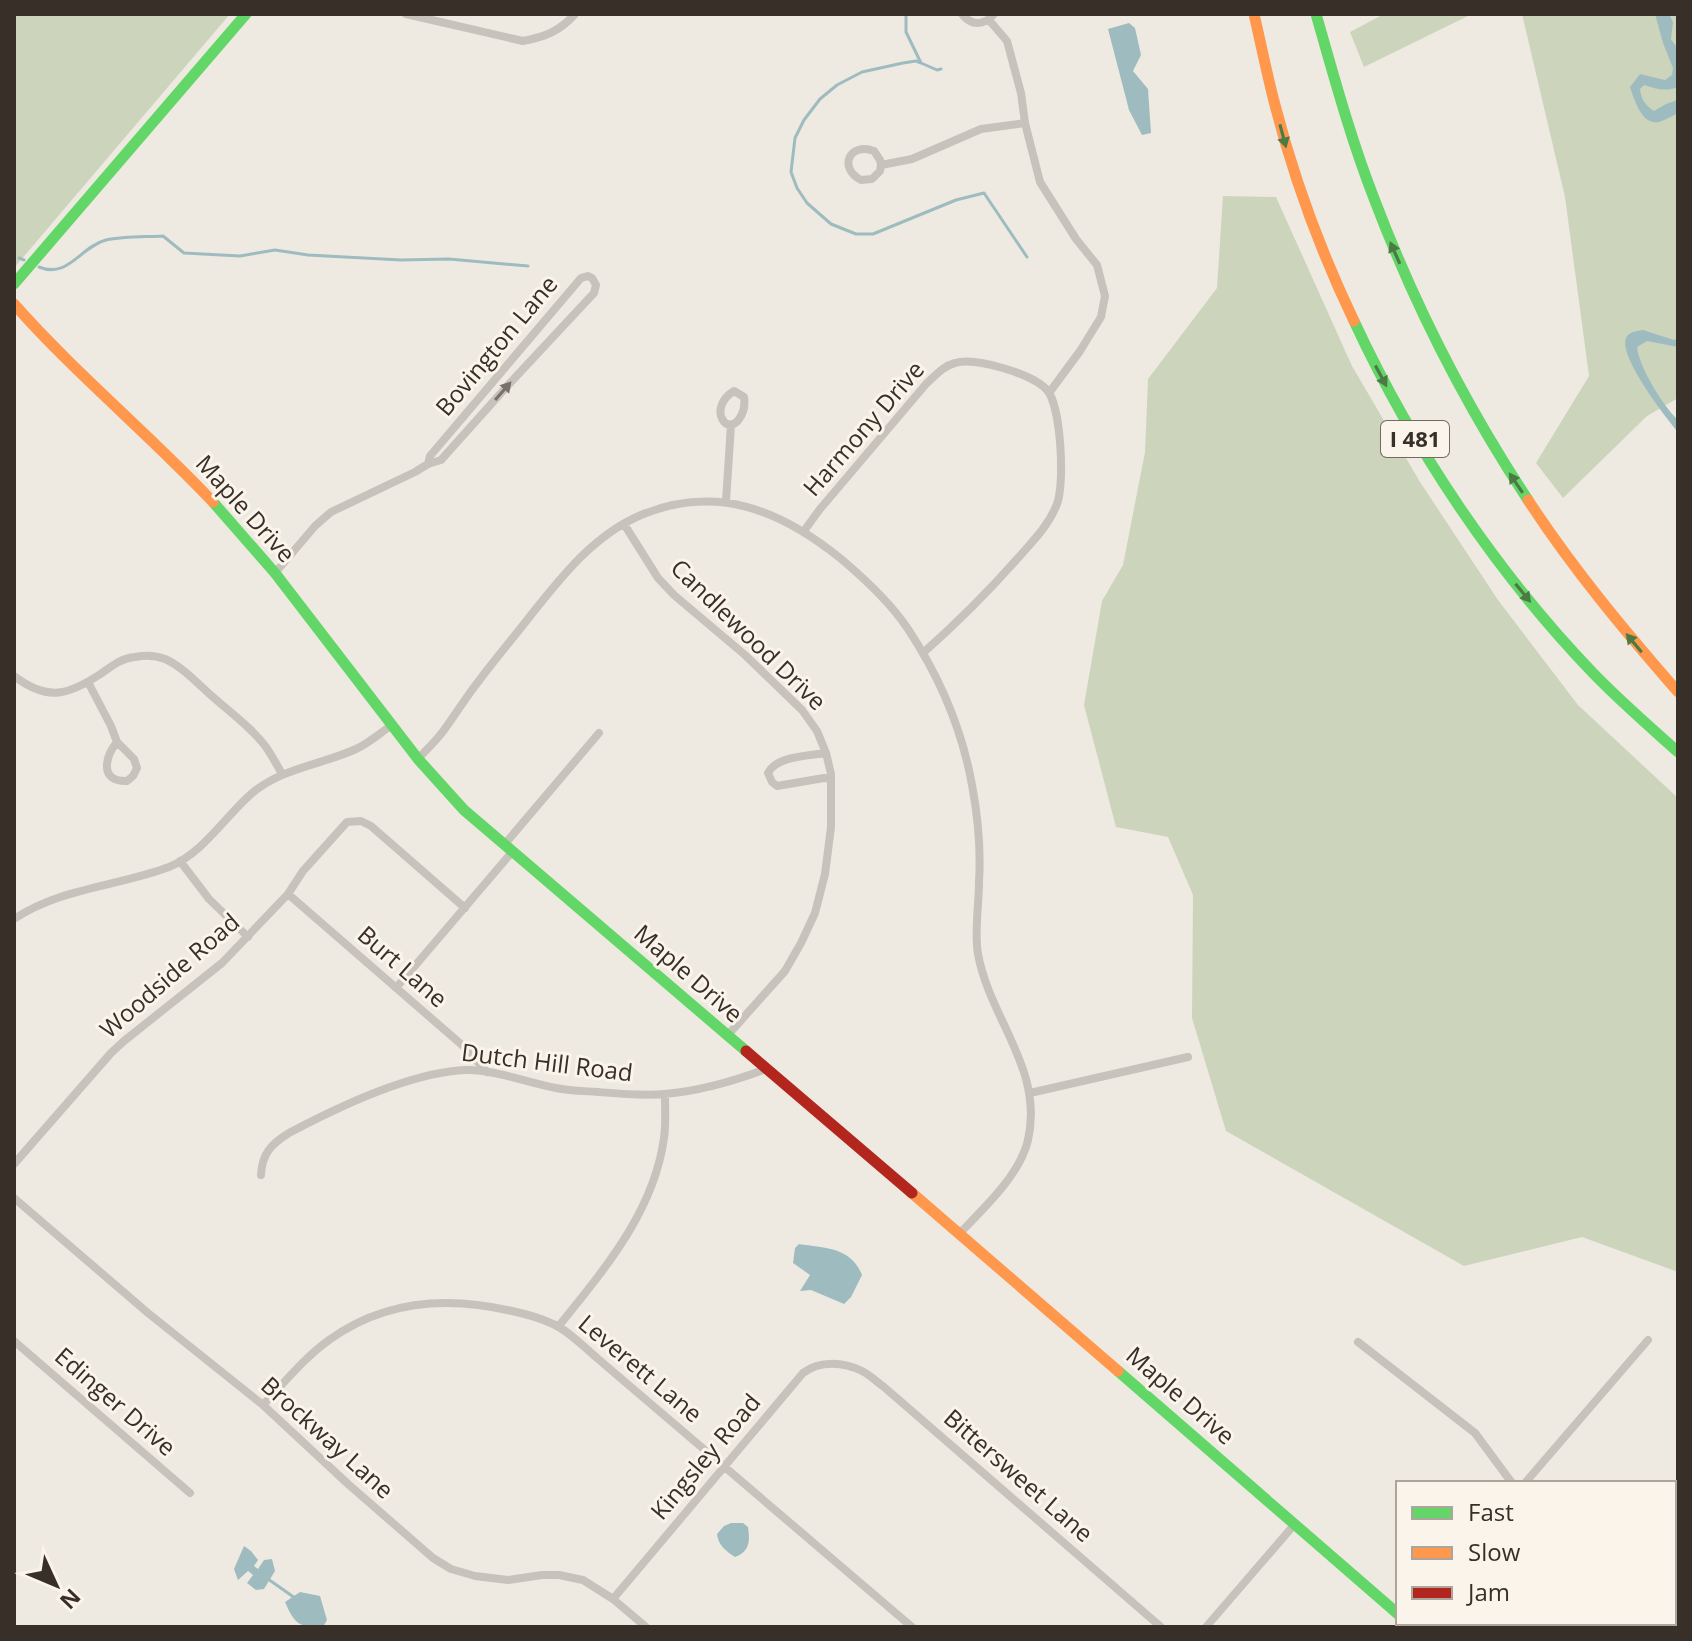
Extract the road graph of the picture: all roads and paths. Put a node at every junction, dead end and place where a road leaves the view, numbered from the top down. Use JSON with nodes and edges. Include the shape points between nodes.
{"nodes":[{"id":1,"x":246,"y":14,"type":"edge"},
{"id":2,"x":406,"y":14,"type":"edge"},
{"id":3,"x":575,"y":14,"type":"edge"},
{"id":4,"x":962,"y":14,"type":"edge"},
{"id":5,"x":1254,"y":14,"type":"edge"},
{"id":6,"x":1316,"y":14,"type":"edge"},
{"id":7,"x":991,"y":17,"type":"edge"},
{"id":8,"x":1025,"y":123,"type":"junction"},
{"id":9,"x":881,"y":165,"type":"junction"},
{"id":10,"x":14,"y":284,"type":"edge"},
{"id":11,"x":14,"y":304,"type":"edge"},
{"id":12,"x":1049,"y":393,"type":"junction"},
{"id":13,"x":478,"y":401,"type":"junction"},
{"id":14,"x":487,"y":409,"type":"junction"},
{"id":15,"x":731,"y":425,"type":"dead end"},
{"id":16,"x":428,"y":464,"type":"junction"},
{"id":17,"x":726,"y":501,"type":"junction"},
{"id":18,"x":624,"y":524,"type":"junction"},
{"id":19,"x":804,"y":531,"type":"junction"},
{"id":20,"x":275,"y":573,"type":"junction"},
{"id":21,"x":923,"y":653,"type":"junction"},
{"id":22,"x":14,"y":676,"type":"edge"},
{"id":23,"x":88,"y":682,"type":"junction"},
{"id":24,"x":1678,"y":692,"type":"edge"},
{"id":25,"x":392,"y":725,"type":"junction"},
{"id":26,"x":599,"y":733,"type":"dead end"},
{"id":27,"x":117,"y":742,"type":"junction"},
{"id":28,"x":1678,"y":752,"type":"edge"},
{"id":29,"x":826,"y":753,"type":"junction"},
{"id":30,"x":418,"y":759,"type":"junction"},
{"id":31,"x":282,"y":774,"type":"junction"},
{"id":32,"x":831,"y":779,"type":"junction"},
{"id":33,"x":508,"y":849,"type":"junction"},
{"id":34,"x":180,"y":861,"type":"junction"},
{"id":35,"x":288,"y":894,"type":"junction"},
{"id":36,"x":465,"y":908,"type":"junction"},
{"id":37,"x":14,"y":919,"type":"edge"},
{"id":38,"x":248,"y":937,"type":"junction"},
{"id":39,"x":396,"y":988,"type":"junction"},
{"id":40,"x":727,"y":1036,"type":"junction"},
{"id":41,"x":1188,"y":1057,"type":"dead end"},
{"id":42,"x":766,"y":1069,"type":"junction"},
{"id":43,"x":487,"y":1072,"type":"junction"},
{"id":44,"x":1030,"y":1093,"type":"junction"},
{"id":45,"x":665,"y":1094,"type":"junction"},
{"id":46,"x":14,"y":1164,"type":"edge"},
{"id":47,"x":261,"y":1175,"type":"dead end"},
{"id":48,"x":14,"y":1198,"type":"edge"},
{"id":49,"x":959,"y":1234,"type":"junction"},
{"id":50,"x":558,"y":1327,"type":"junction"},
{"id":51,"x":1648,"y":1340,"type":"dead end"},
{"id":52,"x":14,"y":1341,"type":"edge"},
{"id":53,"x":1358,"y":1342,"type":"dead end"},
{"id":54,"x":843,"y":1364,"type":"joint"},
{"id":55,"x":263,"y":1405,"type":"junction"},
{"id":56,"x":725,"y":1466,"type":"junction"},
{"id":57,"x":1511,"y":1481,"type":"edge"},
{"id":58,"x":1527,"y":1481,"type":"edge"},
{"id":59,"x":190,"y":1493,"type":"dead end"},
{"id":60,"x":1294,"y":1525,"type":"junction"},
{"id":61,"x":613,"y":1599,"type":"junction"},
{"id":62,"x":1396,"y":1608,"type":"edge"},
{"id":63,"x":646,"y":1627,"type":"edge"},
{"id":64,"x":912,"y":1627,"type":"edge"},
{"id":65,"x":1161,"y":1627,"type":"edge"},
{"id":66,"x":1206,"y":1627,"type":"edge"}],
"edges":[{"from":1,"to":10,"type":"main road"},
{"from":2,"to":3,"type":"street","via":[[523,41],[555,32]]},
{"from":4,"to":7,"type":"street","via":[[974,23]]},
{"from":5,"to":28,"type":"main road","number":"I 481","one_way":true,"via":[[1286,148],[1322,251],[1347,312],[1406,424],[1448,492],[1526,597],[1592,671]]},
{"from":24,"to":6,"type":"main road","number":"I 481","one_way":true,"via":[[1592,593],[1501,461],[1460,387],[1380,217]]},
{"from":7,"to":8,"type":"street","via":[[1007,41]]},
{"from":8,"to":9,"type":"street","via":[[981,129],[912,159]]},
{"from":8,"to":12,"type":"street","via":[[1040,182],[1097,265],[1105,296],[1101,317]]},
{"from":9,"to":9,"type":"street","via":[[868,148],[853,153],[848,163],[851,174],[866,181]]},
{"from":11,"to":20,"type":"main road","name":"Maple Drive"},
{"from":12,"to":19,"type":"street","name":"Harmony Drive","via":[[1036,381],[984,363],[952,363],[926,384]]},
{"from":12,"to":21,"type":"street","via":[[1062,477],[1051,519],[987,593]]},
{"from":13,"to":14,"type":"street"},
{"from":14,"to":13,"type":"street","name":"Bovington Lane","one_way":true,"via":[[594,293],[592,278],[581,278]]},
{"from":13,"to":16,"type":"street","name":"Bovington Lane"},
{"from":14,"to":16,"type":"street","name":"Bovington Lane","via":[[441,460]]},
{"from":15,"to":17,"type":"street"},
{"from":16,"to":20,"type":"street","name":"Bovington Lane","via":[[331,512]]},
{"from":17,"to":18,"type":"street","via":[[675,505]]},
{"from":17,"to":19,"type":"street","via":[[766,512]]},
{"from":18,"to":29,"type":"street","name":"Candlewood Drive","via":[[674,595],[802,710]]},
{"from":18,"to":30,"type":"street","via":[[589,549],[545,597]]},
{"from":19,"to":21,"type":"street","via":[[887,602]]},
{"from":20,"to":25,"type":"main road","name":"Maple Drive"},
{"from":21,"to":44,"type":"street","via":[[949,705],[969,771],[979,831],[978,953]]},
{"from":22,"to":23,"type":"street","via":[[46,693]]},
{"from":23,"to":27,"type":"street"},
{"from":23,"to":31,"type":"street","via":[[119,661],[163,658],[252,732]]},
{"from":25,"to":30,"type":"main road","name":"Maple Drive"},
{"from":25,"to":31,"type":"street","via":[[355,749]]},
{"from":26,"to":33,"type":"street"},
{"from":27,"to":27,"type":"street","via":[[106,768],[115,780],[127,781],[137,768]]},
{"from":29,"to":32,"type":"street","name":"Candlewood Drive"},
{"from":29,"to":32,"type":"street","via":[[781,761],[768,773],[777,786]]},
{"from":30,"to":33,"type":"main road","name":"Maple Drive"},
{"from":31,"to":34,"type":"street","via":[[251,794]]},
{"from":32,"to":40,"type":"street","name":"Candlewood Drive","via":[[831,827],[815,913],[785,971]]},
{"from":33,"to":36,"type":"street"},
{"from":33,"to":40,"type":"main road","name":"Maple Drive"},
{"from":34,"to":37,"type":"street","via":[[33,907]]},
{"from":34,"to":38,"type":"street"},
{"from":35,"to":36,"type":"street","name":"Woodside Road","via":[[347,822],[361,821]]},
{"from":35,"to":38,"type":"street","name":"Woodside Road"},
{"from":35,"to":39,"type":"street","name":"Burt Lane"},
{"from":36,"to":39,"type":"street"},
{"from":38,"to":46,"type":"street","name":"Woodside Road","via":[[106,1058]]},
{"from":39,"to":43,"type":"street","name":"Burt Lane"},
{"from":40,"to":42,"type":"main road","name":"Maple Drive"},
{"from":41,"to":44,"type":"street"},
{"from":42,"to":45,"type":"street","name":"Dutch Hill Road"},
{"from":42,"to":49,"type":"main road","name":"Maple Drive"},
{"from":43,"to":45,"type":"street","name":"Dutch Hill Road","via":[[560,1089]]},
{"from":43,"to":47,"type":"street","name":"Dutch Hill Road","via":[[448,1072],[412,1081],[317,1117],[279,1139],[266,1153]]},
{"from":44,"to":49,"type":"street","via":[[1025,1150],[1014,1171]]},
{"from":45,"to":50,"type":"street","via":[[664,1139],[648,1195],[608,1265]]},
{"from":48,"to":55,"type":"street","name":"Brockway Lane"},
{"from":49,"to":60,"type":"main road","name":"Maple Drive"},
{"from":50,"to":55,"type":"street","name":"Leverett Lane","via":[[488,1306],[454,1302],[403,1307],[328,1341]]},
{"from":50,"to":56,"type":"street","name":"Leverett Lane"},
{"from":51,"to":58,"type":"street"},
{"from":52,"to":59,"type":"street","name":"Edinger Drive"},
{"from":53,"to":57,"type":"street","via":[[1475,1433]]},
{"from":54,"to":56,"type":"street","name":"Kingsley Road","via":[[816,1365],[803,1373]]},
{"from":54,"to":65,"type":"street","name":"Bittersweet Lane","via":[[884,1387]]},
{"from":55,"to":61,"type":"street","name":"Brockway Lane","via":[[451,1569],[498,1580],[559,1575],[583,1580]]},
{"from":56,"to":61,"type":"street","name":"Kingsley Road"},
{"from":56,"to":64,"type":"street","name":"Leverett Lane"},
{"from":60,"to":62,"type":"main road","name":"Maple Drive"},
{"from":60,"to":66,"type":"street"},
{"from":61,"to":63,"type":"street","name":"Brockway Lane"}]}
